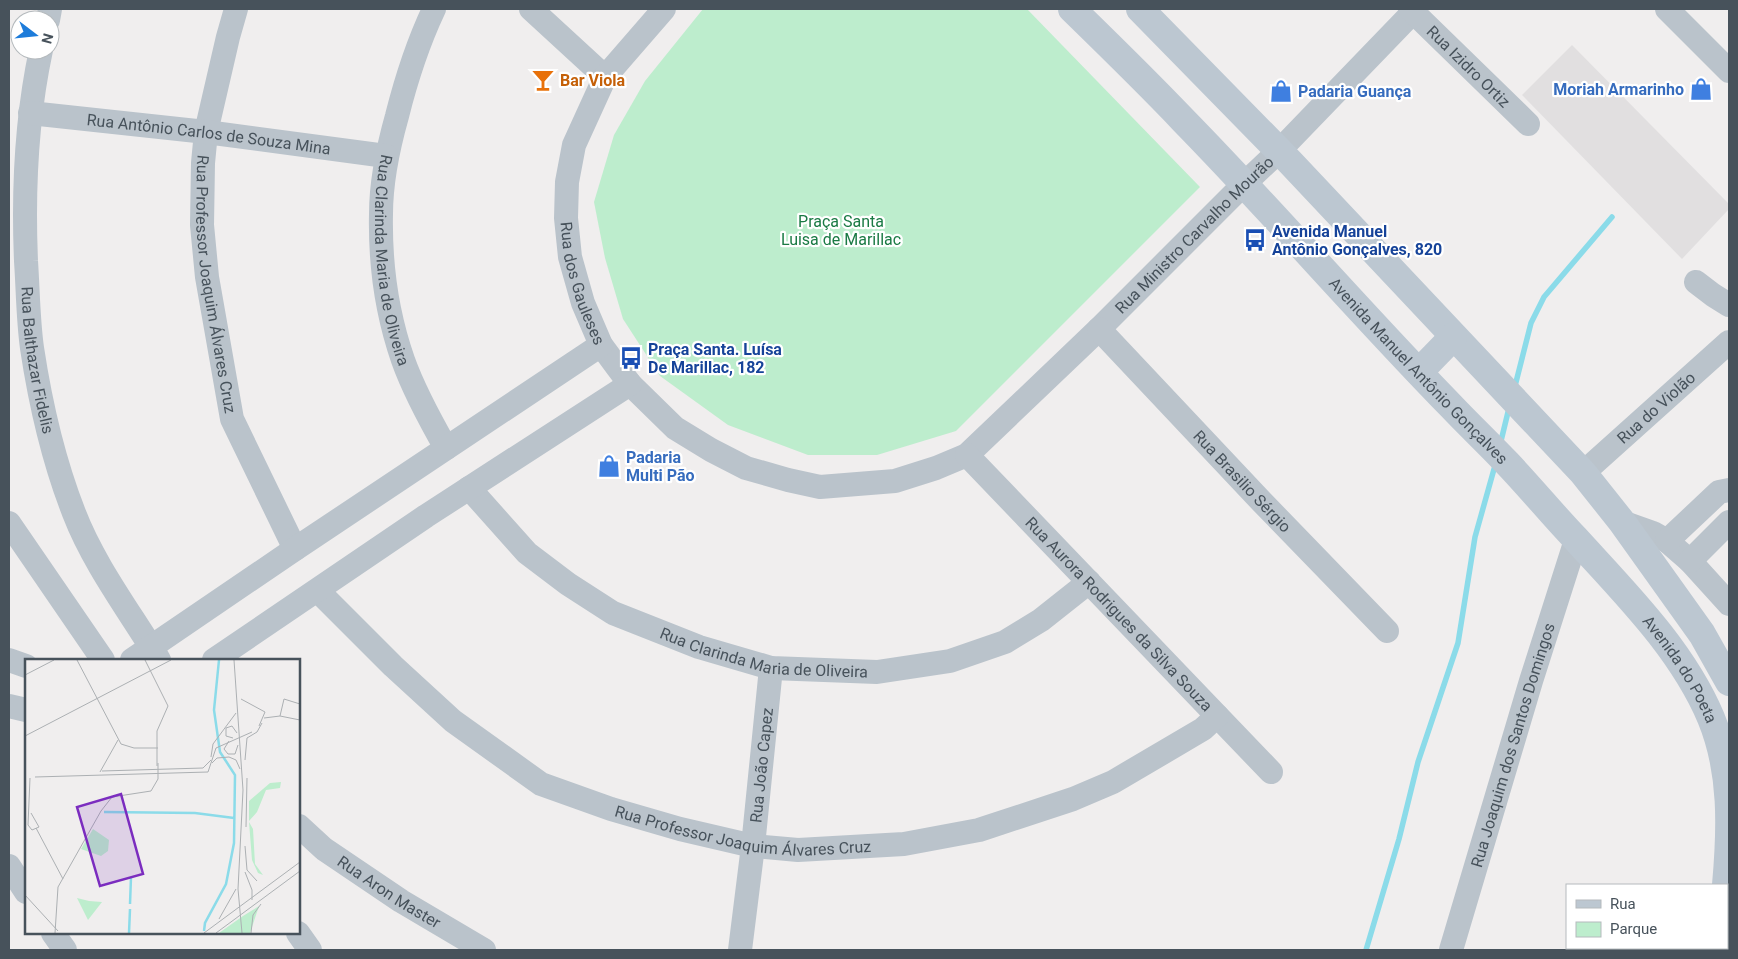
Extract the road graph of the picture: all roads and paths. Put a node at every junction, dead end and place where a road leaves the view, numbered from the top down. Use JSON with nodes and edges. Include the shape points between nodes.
{"nodes":[{"id":1,"x":236,"y":9,"type":"edge"},
{"id":2,"x":434,"y":9,"type":"edge"},
{"id":3,"x":531,"y":9,"type":"edge"},
{"id":4,"x":664,"y":9,"type":"edge"},
{"id":5,"x":1072,"y":9,"type":"edge"},
{"id":6,"x":1140,"y":9,"type":"edge"},
{"id":7,"x":1667,"y":9,"type":"edge"},
{"id":8,"x":1413,"y":10,"type":"edge"},
{"id":9,"x":39,"y":60,"type":"edge"},
{"id":10,"x":1729,"y":71,"type":"edge"},
{"id":11,"x":605,"y":77,"type":"junction"},
{"id":12,"x":30,"y":113,"type":"junction"},
{"id":13,"x":1528,"y":124,"type":"dead end"},
{"id":14,"x":206,"y":132,"type":"junction"},
{"id":15,"x":1279,"y":151,"type":"junction"},
{"id":16,"x":386,"y":156,"type":"junction"},
{"id":17,"x":1244,"y":184,"type":"junction"},
{"id":18,"x":1696,"y":282,"type":"dead end"},
{"id":19,"x":1729,"y":305,"type":"edge"},
{"id":20,"x":1099,"y":329,"type":"junction"},
{"id":21,"x":1453,"y":336,"type":"junction"},
{"id":22,"x":1729,"y":342,"type":"edge"},
{"id":23,"x":601,"y":345,"type":"junction"},
{"id":24,"x":1418,"y":372,"type":"junction"},
{"id":25,"x":630,"y":384,"type":"junction"},
{"id":26,"x":446,"y":448,"type":"junction"},
{"id":27,"x":967,"y":455,"type":"junction"},
{"id":28,"x":1582,"y":473,"type":"junction"},
{"id":29,"x":469,"y":488,"type":"junction"},
{"id":30,"x":1729,"y":490,"type":"edge"},
{"id":31,"x":1622,"y":522,"type":"junction"},
{"id":32,"x":1729,"y":522,"type":"edge"},
{"id":33,"x":9,"y":523,"type":"edge"},
{"id":34,"x":1576,"y":540,"type":"junction"},
{"id":35,"x":1667,"y":541,"type":"junction"},
{"id":36,"x":294,"y":549,"type":"junction"},
{"id":37,"x":1690,"y":561,"type":"junction"},
{"id":38,"x":1088,"y":582,"type":"junction"},
{"id":39,"x":318,"y":591,"type":"junction"},
{"id":40,"x":1729,"y":604,"type":"edge"},
{"id":41,"x":1387,"y":631,"type":"dead end"},
{"id":42,"x":155,"y":653,"type":"edge"},
{"id":43,"x":102,"y":659,"type":"edge"},
{"id":44,"x":135,"y":659,"type":"edge"},
{"id":45,"x":216,"y":659,"type":"edge"},
{"id":46,"x":9,"y":660,"type":"edge"},
{"id":47,"x":25,"y":666,"type":"edge"},
{"id":48,"x":771,"y":668,"type":"junction"},
{"id":49,"x":1729,"y":682,"type":"edge"},
{"id":50,"x":9,"y":706,"type":"edge"},
{"id":51,"x":25,"y":710,"type":"edge"},
{"id":52,"x":1217,"y":716,"type":"junction"},
{"id":53,"x":1271,"y":772,"type":"dead end"},
{"id":54,"x":300,"y":827,"type":"edge"},
{"id":55,"x":753,"y":846,"type":"junction"},
{"id":56,"x":9,"y":866,"type":"edge"},
{"id":57,"x":1726,"y":884,"type":"edge"},
{"id":58,"x":25,"y":890,"type":"edge"},
{"id":59,"x":54,"y":934,"type":"edge"},
{"id":60,"x":299,"y":934,"type":"edge"},
{"id":61,"x":65,"y":950,"type":"edge"},
{"id":62,"x":310,"y":950,"type":"edge"},
{"id":63,"x":484,"y":950,"type":"edge"},
{"id":64,"x":740,"y":950,"type":"edge"},
{"id":65,"x":1451,"y":950,"type":"edge"}],
"edges":[{"from":1,"to":14,"type":"street","name":"Rua Professor Joaquim Álvares Cruz"},
{"from":2,"to":16,"type":"street","name":"Rua Clarinda Maria de Oliveira","via":[[414,59]]},
{"from":3,"to":11,"type":"street"},
{"from":4,"to":11,"type":"street","name":"Rua dos Gauleses"},
{"from":5,"to":17,"type":"main road","name":"Avenida Manuel Antônio Gonçalves"},
{"from":6,"to":15,"type":"main road"},
{"from":7,"to":10,"type":"street"},
{"from":8,"to":13,"type":"street","name":"Rua Izidro Ortiz"},
{"from":8,"to":15,"type":"street","name":"Rua Ministro Carvalho Mourão"},
{"from":9,"to":12,"type":"street","name":"Rua Balthazar Fidelis"},
{"from":11,"to":23,"type":"street","name":"Rua dos Gauleses","via":[[574,145],[567,182],[566,218],[570,257],[583,303]]},
{"from":12,"to":14,"type":"street","name":"Rua Antônio Carlos de Souza Mina"},
{"from":12,"to":42,"type":"street","name":"Rua Balthazar Fidelis","via":[[25,175],[28,300],[32,347],[50,436],[74,513],[97,560]]},
{"from":14,"to":16,"type":"street","name":"Rua Antônio Carlos de Souza Mina"},
{"from":14,"to":36,"type":"street","name":"Rua Professor Joaquim Álvares Cruz","via":[[202,225],[207,277],[232,419]]},
{"from":15,"to":17,"type":"street","name":"Rua Ministro Carvalho Mourão"},
{"from":15,"to":21,"type":"main road"},
{"from":16,"to":26,"type":"street","name":"Rua Clarinda Maria de Oliveira","via":[[381,213],[384,268],[392,322],[420,402]]},
{"from":17,"to":20,"type":"street","name":"Rua Ministro Carvalho Mourão"},
{"from":17,"to":24,"type":"main road","name":"Avenida Manuel Antônio Gonçalves"},
{"from":18,"to":19,"type":"street"},
{"from":20,"to":27,"type":"street","name":"Rua Ministro Carvalho Mourão"},
{"from":20,"to":41,"type":"street","name":"Rua Brasilio Sérgio"},
{"from":21,"to":24,"type":"main road"},
{"from":21,"to":28,"type":"main road"},
{"from":22,"to":28,"type":"street","name":"Rua do Violão"},
{"from":23,"to":25,"type":"street","name":"Rua dos Gauleses"},
{"from":23,"to":26,"type":"street"},
{"from":24,"to":34,"type":"main road","name":"Avenida Manuel Antônio Gonçalves"},
{"from":25,"to":27,"type":"street","name":"Rua dos Gauleses","via":[[675,428],[711,450],[746,468],[820,487],[895,481]]},
{"from":25,"to":29,"type":"street"},
{"from":26,"to":36,"type":"street"},
{"from":27,"to":38,"type":"street","name":"Rua Aurora Rodrigues da Silva Souza"},
{"from":28,"to":31,"type":"main road"},
{"from":29,"to":39,"type":"street"},
{"from":29,"to":48,"type":"street","name":"Rua Clarinda Maria de Oliveira","via":[[527,553],[613,613],[699,647]]},
{"from":30,"to":35,"type":"street","via":[[1719,492]]},
{"from":31,"to":35,"type":"street"},
{"from":31,"to":49,"type":"main road","via":[[1702,634]]},
{"from":32,"to":37,"type":"street"},
{"from":33,"to":43,"type":"street"},
{"from":34,"to":57,"type":"main road","name":"Avenida do Poeta","via":[[1654,628],[1677,659],[1710,718],[1720,742],[1727,775],[1729,852]]},
{"from":34,"to":65,"type":"street","name":"Rua Joaquim dos Santos Domingos","via":[[1530,681]]},
{"from":35,"to":37,"type":"street"},
{"from":36,"to":42,"type":"street"},
{"from":37,"to":40,"type":"street"},
{"from":38,"to":48,"type":"street","name":"Rua Clarinda Maria de Oliveira","via":[[1041,620],[1005,642],[950,660],[877,672]]},
{"from":38,"to":52,"type":"street","name":"Rua Aurora Rodrigues da Silva Souza"},
{"from":39,"to":45,"type":"street"},
{"from":39,"to":55,"type":"street","name":"Rua Professor Joaquim Álvares Cruz","via":[[453,721],[541,784],[611,809]]},
{"from":42,"to":44,"type":"street"},
{"from":46,"to":47,"type":"street"},
{"from":48,"to":55,"type":"street","name":"Rua João Capez"},
{"from":50,"to":51,"type":"street"},
{"from":52,"to":53,"type":"street","name":"Rua Aurora Rodrigues da Silva Souza"},
{"from":52,"to":55,"type":"street","name":"Rua Professor Joaquim Álvares Cruz","via":[[1203,728],[1113,782],[1074,799],[979,830],[904,844],[798,850]]},
{"from":54,"to":63,"type":"street","name":"Rua Aron Master","via":[[324,849],[401,901]]},
{"from":55,"to":64,"type":"street","name":"Rua João Capez"},
{"from":56,"to":58,"type":"street"},
{"from":59,"to":61,"type":"street"},
{"from":60,"to":62,"type":"street"}]}
